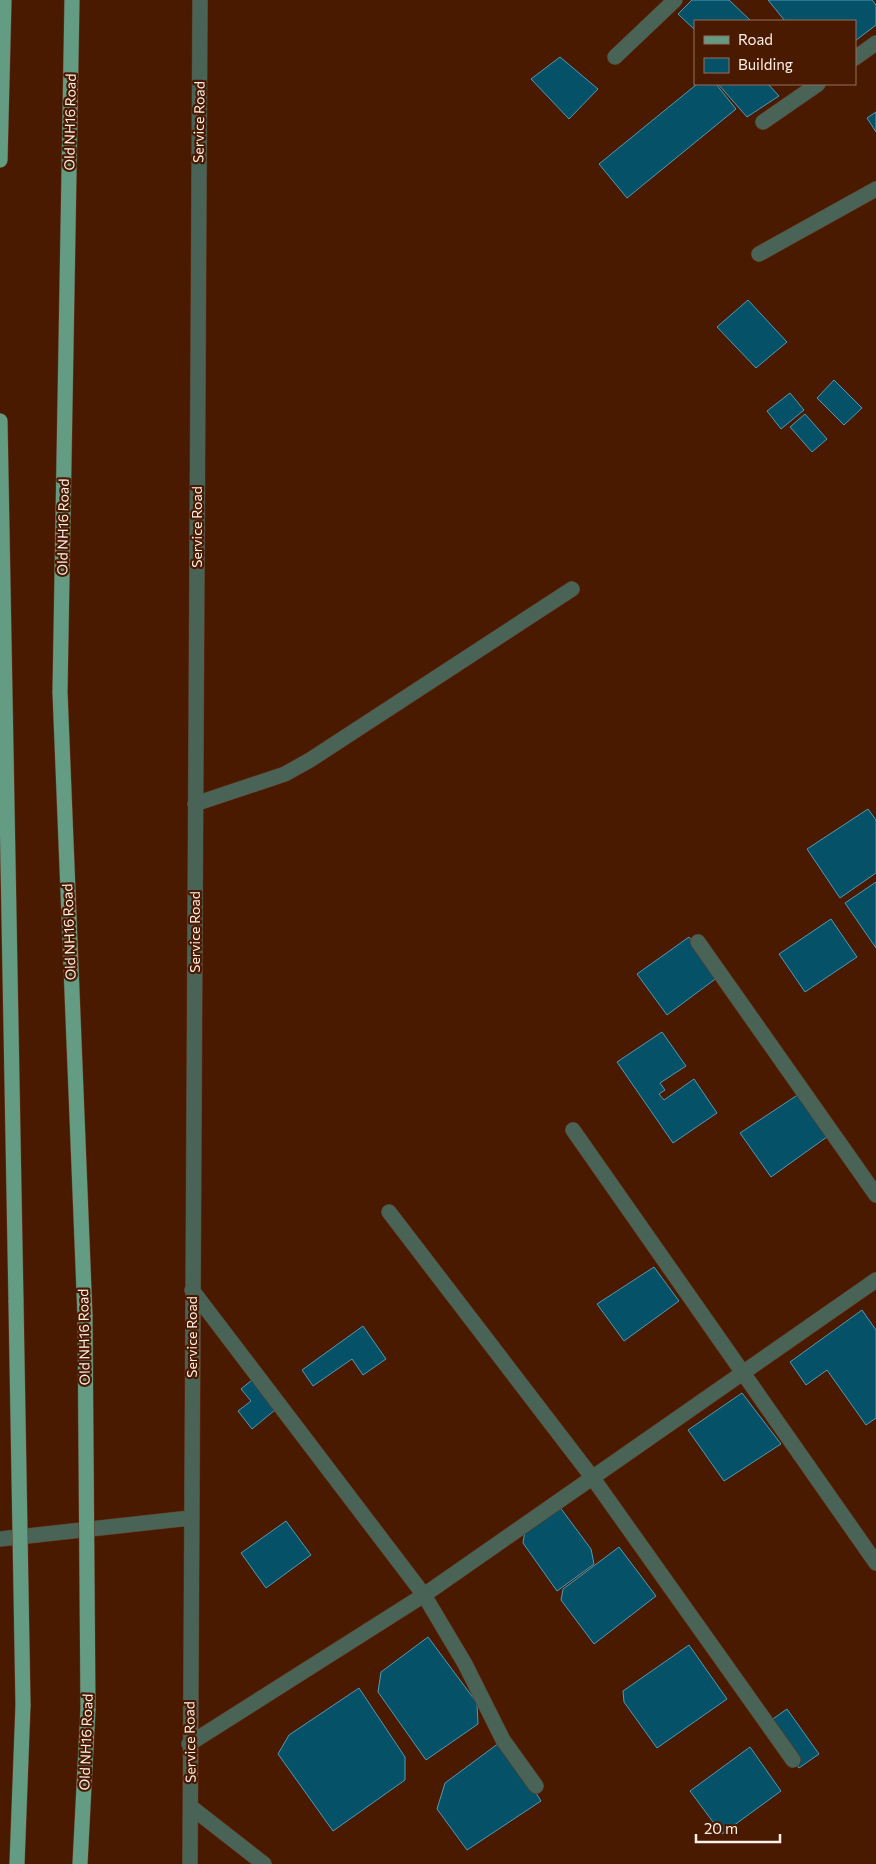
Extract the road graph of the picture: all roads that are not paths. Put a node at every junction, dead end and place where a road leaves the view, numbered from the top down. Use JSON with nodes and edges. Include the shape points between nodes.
{"nodes":[{"id":1,"x":4,"y":0,"type":"edge"},
{"id":2,"x":72,"y":0,"type":"edge"},
{"id":3,"x":200,"y":0,"type":"edge"},
{"id":4,"x":675,"y":0,"type":"edge"},
{"id":5,"x":876,"y":43,"type":"edge"},
{"id":6,"x":615,"y":57,"type":"dead end"},
{"id":7,"x":856,"y":57,"type":"edge"},
{"id":8,"x":817,"y":85,"type":"edge"},
{"id":9,"x":763,"y":122,"type":"dead end"},
{"id":10,"x":0,"y":160,"type":"edge"},
{"id":11,"x":876,"y":189,"type":"edge"},
{"id":12,"x":758,"y":254,"type":"dead end"},
{"id":13,"x":0,"y":421,"type":"edge"},
{"id":14,"x":572,"y":588,"type":"dead end"},
{"id":15,"x":195,"y":804,"type":"junction"},
{"id":16,"x":698,"y":942,"type":"dead end"},
{"id":17,"x":573,"y":1130,"type":"dead end"},
{"id":18,"x":876,"y":1195,"type":"edge"},
{"id":19,"x":389,"y":1212,"type":"dead end"},
{"id":20,"x":876,"y":1280,"type":"edge"},
{"id":21,"x":192,"y":1290,"type":"junction"},
{"id":22,"x":742,"y":1373,"type":"junction"},
{"id":23,"x":592,"y":1477,"type":"junction"},
{"id":24,"x":190,"y":1518,"type":"junction"},
{"id":25,"x":0,"y":1539,"type":"edge"},
{"id":26,"x":876,"y":1563,"type":"edge"},
{"id":27,"x":424,"y":1594,"type":"junction"},
{"id":28,"x":189,"y":1744,"type":"junction"},
{"id":29,"x":793,"y":1760,"type":"dead end"},
{"id":30,"x":536,"y":1786,"type":"dead end"},
{"id":31,"x":191,"y":1807,"type":"junction"},
{"id":32,"x":17,"y":1864,"type":"edge"},
{"id":33,"x":80,"y":1864,"type":"edge"},
{"id":34,"x":190,"y":1864,"type":"edge"},
{"id":35,"x":264,"y":1864,"type":"edge"}],
"edges":[{"from":1,"to":10,"type":"main road"},
{"from":2,"to":33,"type":"main road","name":"Old NH16 Road","bridge":true,"via":[[60,692],[85,1316],[88,1710]]},
{"from":3,"to":15,"type":"street","name":"Service Road"},
{"from":4,"to":6,"type":"street"},
{"from":5,"to":7,"type":"street"},
{"from":8,"to":9,"type":"street"},
{"from":11,"to":12,"type":"street"},
{"from":13,"to":32,"type":"main road","bridge":true,"via":[[23,1705]]},
{"from":14,"to":15,"type":"street","via":[[310,760],[285,774]]},
{"from":15,"to":21,"type":"street","name":"Service Road"},
{"from":16,"to":18,"type":"street"},
{"from":17,"to":22,"type":"street"},
{"from":19,"to":23,"type":"street"},
{"from":20,"to":22,"type":"street"},
{"from":21,"to":24,"type":"street","name":"Service Road"},
{"from":21,"to":27,"type":"street"},
{"from":22,"to":23,"type":"street"},
{"from":22,"to":26,"type":"street"},
{"from":23,"to":27,"type":"street"},
{"from":23,"to":29,"type":"street"},
{"from":24,"to":25,"type":"street"},
{"from":24,"to":28,"type":"street","name":"Service Road"},
{"from":27,"to":28,"type":"street"},
{"from":27,"to":30,"type":"street","via":[[465,1664],[503,1740]]},
{"from":28,"to":31,"type":"street","name":"Service Road"},
{"from":31,"to":34,"type":"street","name":"Service Road"},
{"from":31,"to":35,"type":"street"}]}
